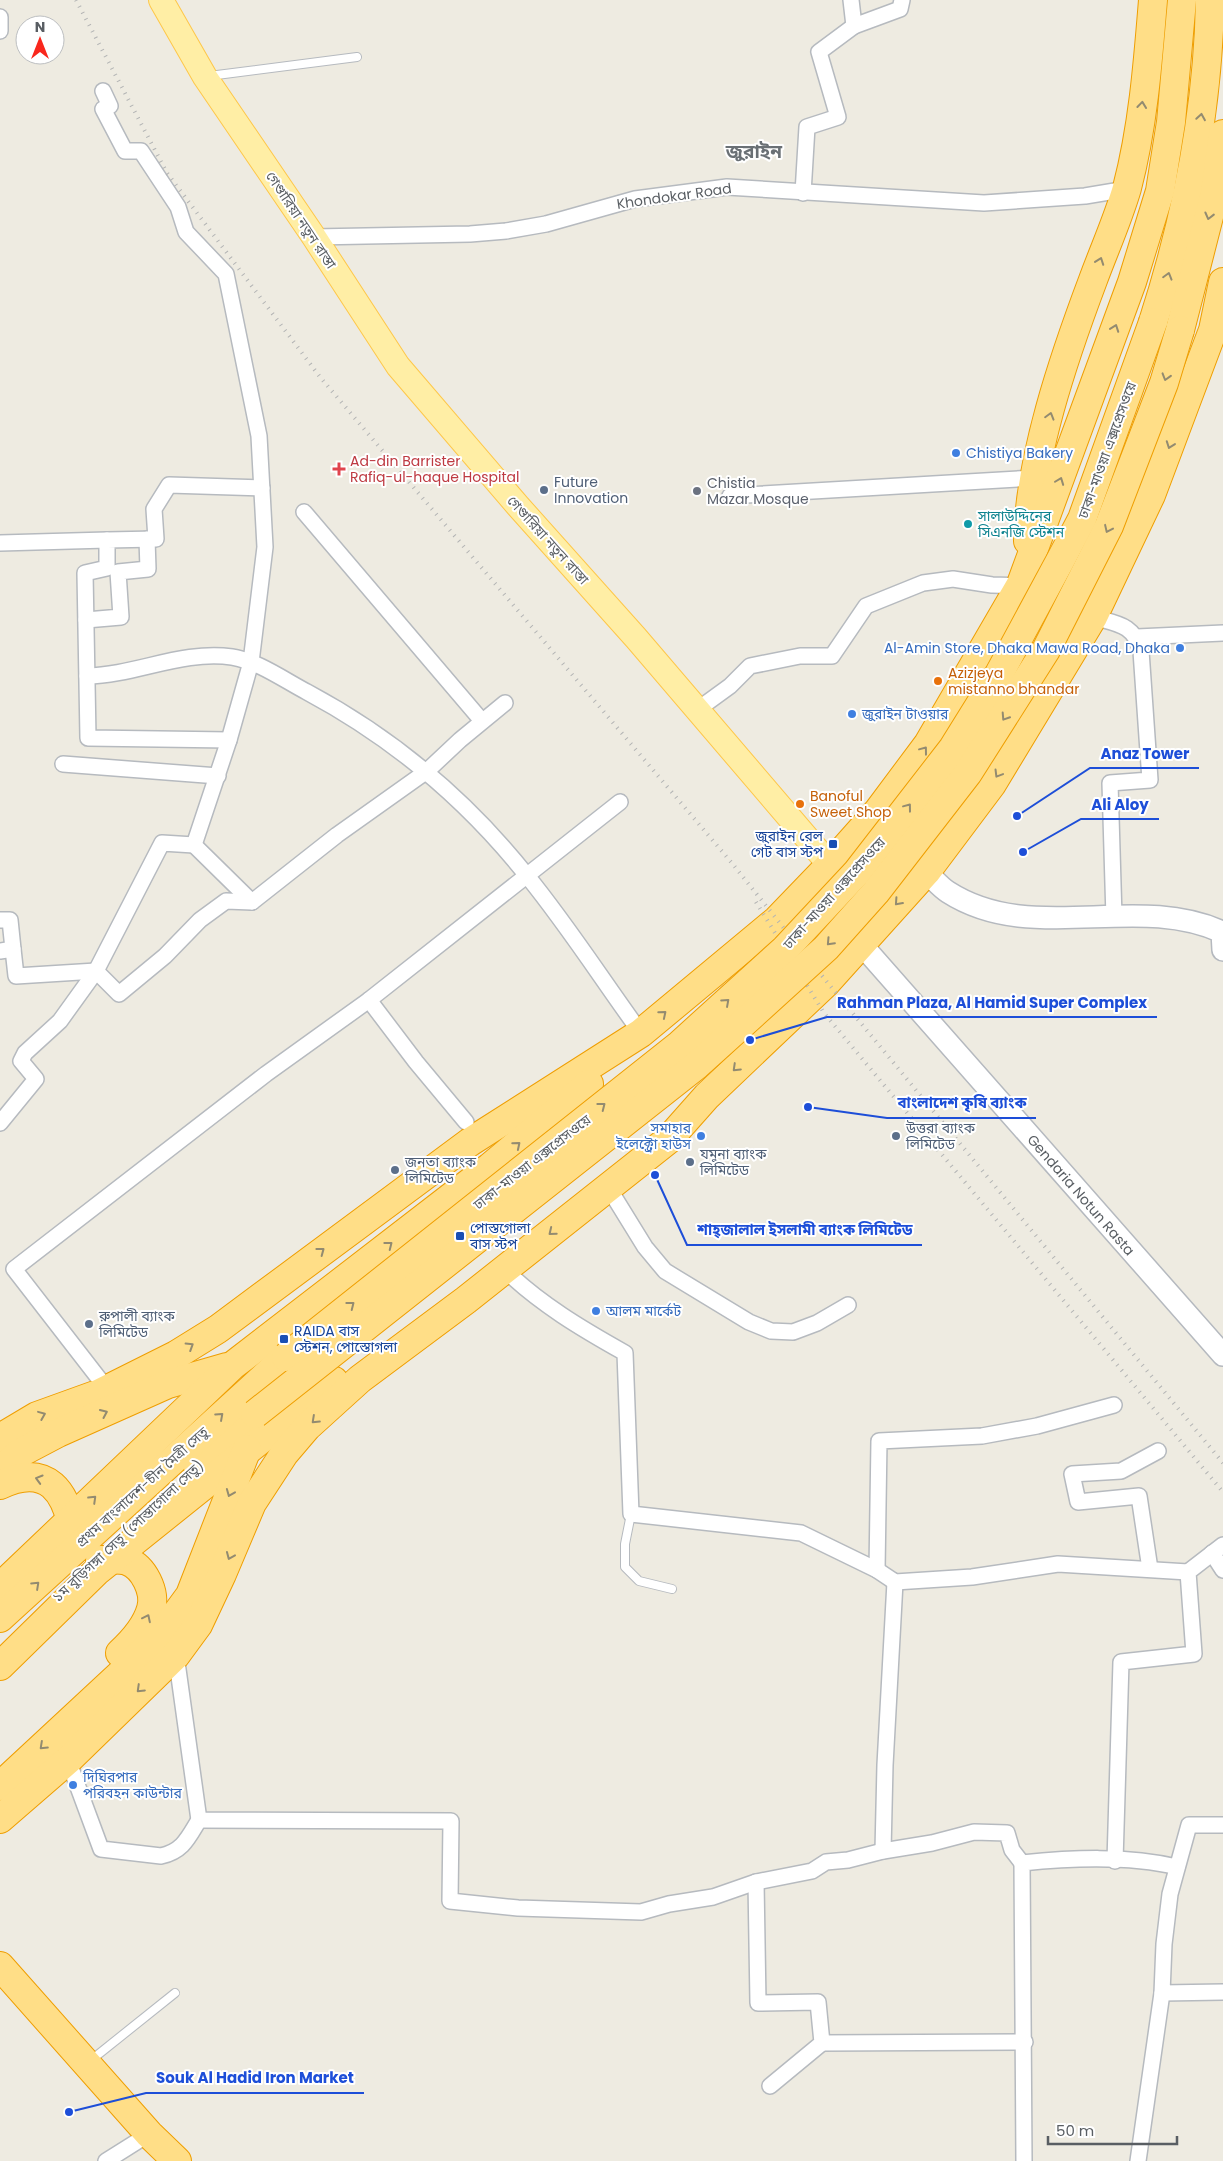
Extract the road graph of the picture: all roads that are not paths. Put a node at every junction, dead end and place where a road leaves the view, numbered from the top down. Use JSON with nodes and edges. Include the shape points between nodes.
{"nodes":[{"id":1,"x":161,"y":0,"type":"edge"},
{"id":2,"x":851,"y":0,"type":"edge"},
{"id":3,"x":902,"y":0,"type":"edge"},
{"id":4,"x":1152,"y":0,"type":"edge"},
{"id":5,"x":1182,"y":0,"type":"edge"},
{"id":6,"x":1210,"y":0,"type":"edge"},
{"id":7,"x":0,"y":17,"type":"edge"},
{"id":8,"x":854,"y":26,"type":"junction"},
{"id":9,"x":0,"y":30,"type":"edge"},
{"id":10,"x":357,"y":56,"type":"dead end"},
{"id":11,"x":205,"y":76,"type":"junction"},
{"id":12,"x":103,"y":91,"type":"dead end"},
{"id":13,"x":1223,"y":134,"type":"edge"},
{"id":14,"x":1127,"y":188,"type":"junction"},
{"id":15,"x":803,"y":193,"type":"junction"},
{"id":16,"x":314,"y":237,"type":"junction"},
{"id":17,"x":1223,"y":282,"type":"edge"},
{"id":18,"x":1034,"y":478,"type":"junction"},
{"id":19,"x":262,"y":488,"type":"junction"},
{"id":20,"x":730,"y":496,"type":"dead end"},
{"id":21,"x":304,"y":512,"type":"dead end"},
{"id":22,"x":147,"y":539,"type":"junction"},
{"id":23,"x":107,"y":540,"type":"junction"},
{"id":24,"x":0,"y":543,"type":"edge"},
{"id":25,"x":1024,"y":576,"type":"junction"},
{"id":26,"x":1093,"y":617,"type":"junction"},
{"id":27,"x":86,"y":620,"type":"junction"},
{"id":28,"x":1223,"y":633,"type":"edge"},
{"id":29,"x":1137,"y":637,"type":"junction"},
{"id":30,"x":251,"y":662,"type":"junction"},
{"id":31,"x":87,"y":676,"type":"junction"},
{"id":32,"x":505,"y":703,"type":"dead end"},
{"id":33,"x":697,"y":710,"type":"junction"},
{"id":34,"x":482,"y":721,"type":"junction"},
{"id":35,"x":229,"y":740,"type":"junction"},
{"id":36,"x":64,"y":764,"type":"dead end"},
{"id":37,"x":427,"y":771,"type":"junction"},
{"id":38,"x":218,"y":776,"type":"junction"},
{"id":39,"x":620,"y":802,"type":"dead end"},
{"id":40,"x":194,"y":845,"type":"junction"},
{"id":41,"x":830,"y":865,"type":"junction"},
{"id":42,"x":926,"y":872,"type":"junction"},
{"id":43,"x":528,"y":876,"type":"junction"},
{"id":44,"x":252,"y":902,"type":"junction"},
{"id":45,"x":1114,"y":918,"type":"junction"},
{"id":46,"x":0,"y":920,"type":"edge"},
{"id":47,"x":861,"y":944,"type":"junction"},
{"id":48,"x":6,"y":950,"type":"edge"},
{"id":49,"x":1223,"y":950,"type":"edge"},
{"id":50,"x":96,"y":971,"type":"junction"},
{"id":51,"x":369,"y":1000,"type":"junction"},
{"id":52,"x":633,"y":1039,"type":"junction"},
{"id":53,"x":707,"y":1096,"type":"junction"},
{"id":54,"x":466,"y":1122,"type":"dead end"},
{"id":55,"x":0,"y":1123,"type":"edge"},
{"id":56,"x":608,"y":1187,"type":"junction"},
{"id":57,"x":505,"y":1270,"type":"junction"},
{"id":58,"x":848,"y":1305,"type":"dead end"},
{"id":59,"x":1223,"y":1355,"type":"edge"},
{"id":60,"x":286,"y":1357,"type":"junction"},
{"id":61,"x":232,"y":1366,"type":"junction"},
{"id":62,"x":107,"y":1389,"type":"junction"},
{"id":63,"x":1114,"y":1405,"type":"dead end"},
{"id":64,"x":255,"y":1414,"type":"junction"},
{"id":65,"x":0,"y":1438,"type":"edge"},
{"id":66,"x":248,"y":1448,"type":"junction"},
{"id":67,"x":1158,"y":1451,"type":"dead end"},
{"id":68,"x":0,"y":1470,"type":"edge"},
{"id":69,"x":0,"y":1486,"type":"edge"},
{"id":70,"x":632,"y":1514,"type":"junction"},
{"id":71,"x":85,"y":1548,"type":"junction"},
{"id":72,"x":1218,"y":1549,"type":"edge"},
{"id":73,"x":1150,"y":1569,"type":"junction"},
{"id":74,"x":877,"y":1570,"type":"junction"},
{"id":75,"x":1223,"y":1570,"type":"edge"},
{"id":76,"x":1188,"y":1572,"type":"junction"},
{"id":77,"x":895,"y":1582,"type":"junction"},
{"id":78,"x":0,"y":1587,"type":"edge"},
{"id":79,"x":672,"y":1589,"type":"dead end"},
{"id":80,"x":0,"y":1618,"type":"edge"},
{"id":81,"x":0,"y":1648,"type":"edge"},
{"id":82,"x":176,"y":1655,"type":"junction"},
{"id":83,"x":0,"y":1666,"type":"edge"},
{"id":84,"x":68,"y":1760,"type":"junction"},
{"id":85,"x":0,"y":1761,"type":"edge"},
{"id":86,"x":0,"y":1786,"type":"edge"},
{"id":87,"x":0,"y":1820,"type":"edge"},
{"id":88,"x":200,"y":1820,"type":"junction"},
{"id":89,"x":1223,"y":1825,"type":"edge"},
{"id":90,"x":884,"y":1851,"type":"junction"},
{"id":91,"x":1115,"y":1861,"type":"junction"},
{"id":92,"x":1022,"y":1863,"type":"junction"},
{"id":93,"x":1176,"y":1867,"type":"junction"},
{"id":94,"x":756,"y":1882,"type":"junction"},
{"id":95,"x":1,"y":1969,"type":"edge"},
{"id":96,"x":1223,"y":1992,"type":"edge"},
{"id":97,"x":175,"y":1993,"type":"dead end"},
{"id":98,"x":1162,"y":1993,"type":"junction"},
{"id":99,"x":1025,"y":2042,"type":"junction"},
{"id":100,"x":822,"y":2043,"type":"junction"},
{"id":101,"x":86,"y":2064,"type":"junction"},
{"id":102,"x":770,"y":2086,"type":"dead end"},
{"id":103,"x":150,"y":2134,"type":"junction"},
{"id":104,"x":106,"y":2161,"type":"edge"},
{"id":105,"x":177,"y":2161,"type":"edge"},
{"id":106,"x":1024,"y":2161,"type":"edge"},
{"id":107,"x":1138,"y":2161,"type":"edge"}],
"edges":[{"from":1,"to":11,"type":"main road","name":"গেণ্ডারিয়া নতুন রাস্তা"},
{"from":2,"to":8,"type":"street"},
{"from":3,"to":8,"type":"street","via":[[900,8]]},
{"from":14,"to":4,"type":"highway","one_way":true,"via":[[1139,130]]},
{"from":25,"to":5,"type":"highway","one_way":true,"via":[[1132,282],[1160,190],[1171,122]]},
{"from":60,"to":6,"type":"highway","name":"ঢাকা-মাওয়া এক্সপ্রেসওয়ে","one_way":true,"bridge":true,"via":[[678,1046],[785,949],[857,872],[953,748],[999,674],[1082,519],[1153,322],[1169,274],[1191,182],[1203,101]]},
{"from":7,"to":9,"type":"street"},
{"from":8,"to":15,"type":"street","via":[[819,52],[838,117],[808,127]]},
{"from":10,"to":11,"type":"lane"},
{"from":11,"to":16,"type":"main road","name":"গেণ্ডারিয়া নতুন রাস্তা"},
{"from":12,"to":19,"type":"street","via":[[110,106],[103,109],[125,150],[141,151],[178,207],[186,232],[226,274],[260,436]]},
{"from":13,"to":64,"type":"highway","name":"ঢাকা-মাওয়া এক্সপ্রেসওয়ে","one_way":true,"bridge":true,"via":[[1215,193],[1180,330],[1161,392],[1109,526],[1046,650],[968,773],[876,892],[826,948],[698,1065]]},
{"from":14,"to":15,"type":"street","name":"Khondokar Road","via":[[1085,196],[984,203]]},
{"from":18,"to":14,"type":"highway","one_way":true,"via":[[1083,307]]},
{"from":15,"to":16,"type":"street","name":"Khondokar Road","via":[[727,187],[635,199],[546,224],[506,231]]},
{"from":16,"to":33,"type":"main road","name":"গেণ্ডারিয়া নতুন রাস্তা","via":[[398,366]]},
{"from":17,"to":26,"type":"highway","one_way":true,"via":[[1213,330],[1151,495]]},
{"from":18,"to":20,"type":"street"},
{"from":18,"to":25,"type":"highway"},
{"from":19,"to":22,"type":"street","via":[[169,485],[154,509],[156,539]]},
{"from":19,"to":30,"type":"street","via":[[265,547]]},
{"from":21,"to":34,"type":"street"},
{"from":22,"to":23,"type":"street"},
{"from":22,"to":27,"type":"street","via":[[148,569],[118,572],[121,617]]},
{"from":23,"to":24,"type":"street"},
{"from":23,"to":27,"type":"street","via":[[107,568],[84,573]]},
{"from":25,"to":26,"type":"street","via":[[1076,600]]},
{"from":25,"to":33,"type":"street","via":[[992,585],[953,579],[924,583],[866,606],[832,656],[800,656],[750,666],[730,686]]},
{"from":41,"to":25,"type":"highway","one_way":true,"via":[[878,811],[928,744]]},
{"from":26,"to":29,"type":"street","via":[[1130,629]]},
{"from":26,"to":42,"type":"highway","one_way":true,"via":[[992,784]]},
{"from":27,"to":31,"type":"street"},
{"from":28,"to":29,"type":"street"},
{"from":29,"to":45,"type":"street","via":[[1141,651],[1150,780],[1110,783]]},
{"from":30,"to":31,"type":"street","via":[[233,657],[206,656],[171,660],[135,671]]},
{"from":30,"to":35,"type":"street"},
{"from":30,"to":37,"type":"street","via":[[337,708]]},
{"from":31,"to":35,"type":"street","via":[[88,738]]},
{"from":32,"to":34,"type":"street"},
{"from":33,"to":41,"type":"main road","name":"গেণ্ডারিয়া নতুন রাস্তা"},
{"from":34,"to":37,"type":"street"},
{"from":35,"to":38,"type":"street"},
{"from":36,"to":38,"type":"street"},
{"from":37,"to":43,"type":"street","via":[[461,802]]},
{"from":37,"to":44,"type":"street","via":[[336,835]]},
{"from":38,"to":40,"type":"street"},
{"from":39,"to":43,"type":"street"},
{"from":40,"to":44,"type":"street"},
{"from":40,"to":50,"type":"street","via":[[162,843]]},
{"from":41,"to":42,"type":"main road"},
{"from":41,"to":47,"type":"main road","name":"গেণ্ডারিয়া নতুন রাস্তা"},
{"from":52,"to":41,"type":"highway","one_way":true,"via":[[777,920]]},
{"from":42,"to":45,"type":"main road","via":[[946,892],[1006,915],[1028,919]]},
{"from":42,"to":47,"type":"highway","one_way":true},
{"from":43,"to":51,"type":"street"},
{"from":43,"to":52,"type":"street"},
{"from":44,"to":50,"type":"street","via":[[226,901],[200,920],[165,956],[120,994]]},
{"from":45,"to":49,"type":"main road","via":[[1153,917],[1207,925],[1222,932]]},
{"from":46,"to":48,"type":"street","via":[[10,920]]},
{"from":47,"to":53,"type":"highway","one_way":true,"via":[[827,982]]},
{"from":47,"to":59,"type":"main road","name":"Gendaria Notun Rasta"},
{"from":48,"to":50,"type":"street","via":[[16,976]]},
{"from":50,"to":55,"type":"street","via":[[60,1021],[25,1053],[21,1061],[36,1079]]},
{"from":51,"to":54,"type":"street"},
{"from":51,"to":62,"type":"street","via":[[266,1074],[14,1269]]},
{"from":61,"to":52,"type":"highway","one_way":true,"via":[[490,1167],[610,1065]]},
{"from":62,"to":52,"type":"highway","one_way":true,"via":[[176,1355],[218,1329],[470,1142]]},
{"from":53,"to":56,"type":"highway","via":[[668,1140]]},
{"from":53,"to":66,"type":"highway","via":[[592,1178]]},
{"from":56,"to":57,"type":"highway","one_way":true},
{"from":56,"to":58,"type":"street","via":[[645,1247],[665,1271],[749,1322],[771,1331],[793,1332]]},
{"from":57,"to":70,"type":"street","via":[[522,1287],[575,1325],[625,1353]]},
{"from":57,"to":82,"type":"highway","one_way":true,"via":[[360,1379],[284,1454],[252,1503],[198,1625]]},
{"from":60,"to":61,"type":"highway"},
{"from":71,"to":60,"type":"highway","name":"প্রথম বাংলাদেশ-চীন মৈত্রী সেতু","one_way":true},
{"from":68,"to":61,"type":"highway","one_way":true,"via":[[20,1453],[92,1418],[168,1384]]},
{"from":71,"to":61,"type":"highway","one_way":true},
{"from":65,"to":62,"type":"highway","one_way":true,"via":[[37,1416]]},
{"from":63,"to":74,"type":"street","via":[[1037,1426],[982,1436],[879,1441]]},
{"from":64,"to":66,"type":"highway"},
{"from":64,"to":71,"type":"highway","name":"১ম বুড়িগঙ্গা সেতু (পোস্তাগোলা সেতু)"},
{"from":66,"to":71,"type":"highway"},
{"from":66,"to":86,"type":"highway","one_way":true,"via":[[190,1595],[168,1625],[126,1669]]},
{"from":67,"to":73,"type":"street","via":[[1121,1471],[1072,1474],[1078,1502],[1139,1496]]},
{"from":71,"to":69,"type":"highway","one_way":true,"via":[[62,1493],[54,1485],[27,1477],[14,1478]]},
{"from":70,"to":74,"type":"street","via":[[801,1533]]},
{"from":70,"to":79,"type":"lane","via":[[625,1544],[625,1567],[639,1581]]},
{"from":71,"to":78,"type":"highway"},
{"from":80,"to":71,"type":"highway","name":"প্রথম বাংলাদেশ-চীন মৈত্রী সেতু","one_way":true},
{"from":71,"to":81,"type":"highway","name":"১ম বুড়িগঙ্গা সেতু (পোস্তাগোলা সেতু)"},
{"from":71,"to":83,"type":"highway"},
{"from":85,"to":71,"type":"highway","one_way":true,"via":[[124,1649],[151,1609],[152,1599],[140,1569],[127,1561]]},
{"from":72,"to":75,"type":"street"},
{"from":72,"to":76,"type":"street"},
{"from":73,"to":76,"type":"street"},
{"from":73,"to":77,"type":"street","via":[[1058,1564],[972,1577]]},
{"from":74,"to":77,"type":"street"},
{"from":76,"to":91,"type":"street","via":[[1194,1654],[1121,1662]]},
{"from":77,"to":90,"type":"street"},
{"from":82,"to":84,"type":"highway","one_way":true},
{"from":82,"to":88,"type":"street"},
{"from":84,"to":87,"type":"highway"},
{"from":84,"to":88,"type":"street","via":[[100,1849],[161,1856],[170,1854],[180,1849]]},
{"from":88,"to":94,"type":"street","via":[[451,1821],[450,1901],[518,1908],[641,1912],[713,1897]]},
{"from":89,"to":93,"type":"street","via":[[1190,1825]]},
{"from":90,"to":92,"type":"street","via":[[974,1832],[993,1832],[1007,1834],[1012,1850]]},
{"from":90,"to":94,"type":"street","via":[[826,1862],[812,1871]]},
{"from":91,"to":92,"type":"street"},
{"from":91,"to":93,"type":"street"},
{"from":92,"to":99,"type":"street"},
{"from":93,"to":98,"type":"street","via":[[1169,1902]]},
{"from":94,"to":100,"type":"street","via":[[758,2003],[818,2002]]},
{"from":95,"to":101,"type":"highway"},
{"from":96,"to":98,"type":"street"},
{"from":97,"to":101,"type":"lane"},
{"from":98,"to":107,"type":"street"},
{"from":99,"to":100,"type":"street"},
{"from":99,"to":106,"type":"street"},
{"from":100,"to":102,"type":"street"},
{"from":101,"to":103,"type":"highway"},
{"from":103,"to":104,"type":"street"},
{"from":103,"to":105,"type":"highway"}]}
